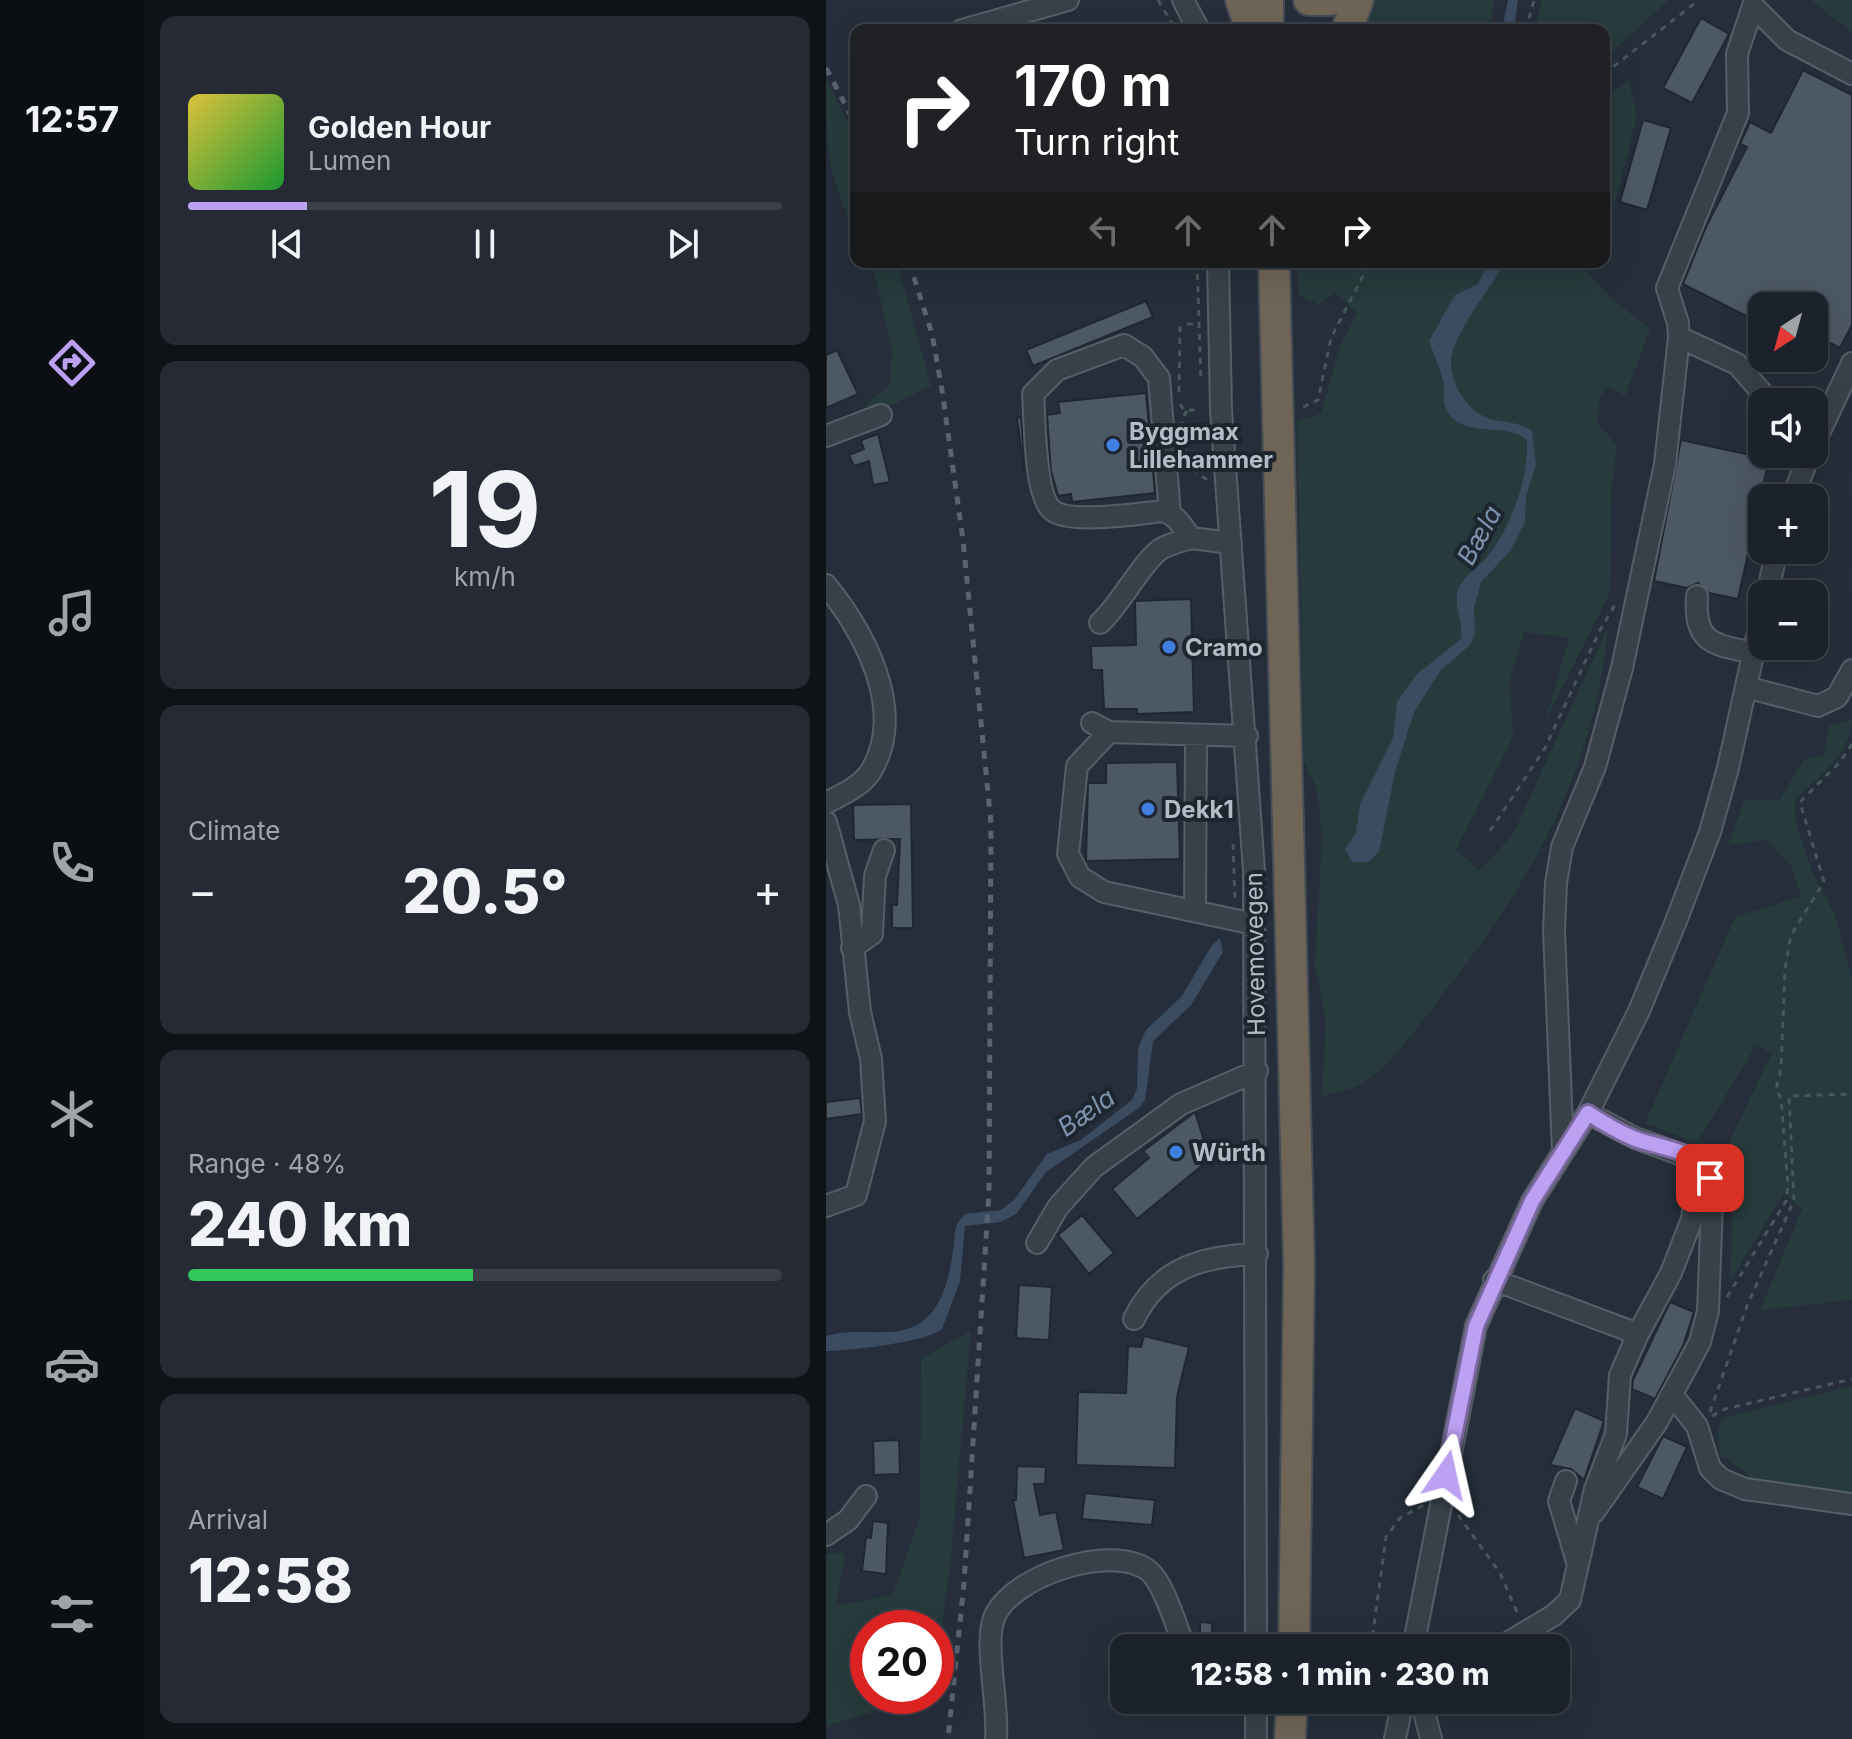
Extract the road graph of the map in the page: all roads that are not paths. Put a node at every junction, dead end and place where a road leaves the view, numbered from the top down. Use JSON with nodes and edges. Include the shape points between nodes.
{"nodes":[{"id":1,"x":1068,"y":0,"type":"edge"},
{"id":2,"x":1183,"y":0,"type":"edge"},
{"id":3,"x":1241,"y":0,"type":"edge"},
{"id":4,"x":1268,"y":0,"type":"edge"},
{"id":5,"x":1309,"y":0,"type":"edge"},
{"id":6,"x":1330,"y":0,"type":"edge"},
{"id":7,"x":1358,"y":0,"type":"edge"},
{"id":8,"x":1756,"y":2,"type":"edge"},
{"id":9,"x":983,"y":24,"type":"edge"},
{"id":10,"x":1196,"y":24,"type":"edge"},
{"id":11,"x":1249,"y":24,"type":"edge"},
{"id":12,"x":1268,"y":24,"type":"edge"},
{"id":13,"x":1349,"y":24,"type":"edge"},
{"id":14,"x":1852,"y":74,"type":"edge"},
{"id":15,"x":1218,"y":268,"type":"edge"},
{"id":16,"x":1263,"y":268,"type":"edge"},
{"id":17,"x":1275,"y":268,"type":"edge"},
{"id":18,"x":1288,"y":268,"type":"edge"},
{"id":19,"x":1679,"y":337,"type":"junction"},
{"id":20,"x":1852,"y":363,"type":"edge"},
{"id":21,"x":1758,"y":388,"type":"edge"},
{"id":22,"x":1291,"y":409,"type":"junction"},
{"id":23,"x":1828,"y":414,"type":"edge"},
{"id":24,"x":881,"y":415,"type":"dead end"},
{"id":25,"x":826,"y":436,"type":"edge"},
{"id":26,"x":1170,"y":514,"type":"junction"},
{"id":27,"x":1191,"y":538,"type":"junction"},
{"id":28,"x":1231,"y":543,"type":"junction"},
{"id":29,"x":826,"y":585,"type":"edge"},
{"id":30,"x":1697,"y":596,"type":"dead end"},
{"id":31,"x":1284,"y":616,"type":"junction"},
{"id":32,"x":1100,"y":623,"type":"dead end"},
{"id":33,"x":1748,"y":652,"type":"edge"},
{"id":34,"x":1752,"y":660,"type":"edge"},
{"id":35,"x":1852,"y":670,"type":"edge"},
{"id":36,"x":1746,"y":687,"type":"junction"},
{"id":37,"x":1247,"y":736,"type":"junction"},
{"id":38,"x":1196,"y":737,"type":"junction"},
{"id":39,"x":826,"y":803,"type":"edge"},
{"id":40,"x":826,"y":822,"type":"edge"},
{"id":41,"x":884,"y":850,"type":"dead end"},
{"id":42,"x":1195,"y":911,"type":"junction"},
{"id":43,"x":1245,"y":922,"type":"junction"},
{"id":44,"x":852,"y":948,"type":"junction"},
{"id":45,"x":1257,"y":1071,"type":"junction"},
{"id":46,"x":1588,"y":1113,"type":"junction"},
{"id":47,"x":1563,"y":1152,"type":"junction"},
{"id":48,"x":1699,"y":1161,"type":"junction"},
{"id":49,"x":826,"y":1206,"type":"edge"},
{"id":50,"x":1037,"y":1243,"type":"dead end"},
{"id":51,"x":1257,"y":1254,"type":"junction"},
{"id":52,"x":1494,"y":1280,"type":"junction"},
{"id":53,"x":1134,"y":1319,"type":"dead end"},
{"id":54,"x":1638,"y":1334,"type":"junction"},
{"id":55,"x":1673,"y":1396,"type":"junction"},
{"id":56,"x":1566,"y":1481,"type":"dead end"},
{"id":57,"x":866,"y":1496,"type":"dead end"},
{"id":58,"x":1852,"y":1504,"type":"edge"},
{"id":59,"x":1589,"y":1522,"type":"junction"},
{"id":60,"x":826,"y":1535,"type":"edge"},
{"id":61,"x":1579,"y":1566,"type":"junction"},
{"id":62,"x":1179,"y":1634,"type":"edge"},
{"id":63,"x":1256,"y":1634,"type":"edge"},
{"id":64,"x":1294,"y":1634,"type":"edge"},
{"id":65,"x":1416,"y":1634,"type":"edge"},
{"id":66,"x":1521,"y":1634,"type":"edge"},
{"id":67,"x":1256,"y":1714,"type":"edge"},
{"id":68,"x":1291,"y":1714,"type":"edge"},
{"id":69,"x":1410,"y":1714,"type":"edge"},
{"id":70,"x":1422,"y":1714,"type":"edge"},
{"id":71,"x":996,"y":1739,"type":"edge"},
{"id":72,"x":1256,"y":1739,"type":"edge"},
{"id":73,"x":1290,"y":1739,"type":"edge"},
{"id":74,"x":1395,"y":1739,"type":"edge"},
{"id":75,"x":1431,"y":1739,"type":"edge"}],
"edges":[{"from":1,"to":9,"type":"street"},
{"from":2,"to":10,"type":"street"},
{"from":3,"to":11,"type":"highway"},
{"from":4,"to":12,"type":"highway"},
{"from":5,"to":6,"type":"highway"},
{"from":7,"to":13,"type":"highway"},
{"from":8,"to":14,"type":"street","via":[[1787,40]]},
{"from":8,"to":19,"type":"street","via":[[1737,54],[1738,113],[1667,288]]},
{"from":15,"to":28,"type":"street","name":"Hovemovegen"},
{"from":16,"to":31,"type":"highway","via":[[1273,570]]},
{"from":17,"to":22,"type":"highway"},
{"from":18,"to":22,"type":"highway"},
{"from":19,"to":21,"type":"street","via":[[1737,364]]},
{"from":19,"to":47,"type":"street","via":[[1665,464],[1609,723],[1562,847],[1556,883]]},
{"from":20,"to":23,"type":"street"},
{"from":22,"to":31,"type":"highway"},
{"from":24,"to":25,"type":"street"},
{"from":26,"to":26,"type":"street","via":[[1069,517],[1052,511],[1042,494],[1033,394],[1057,370],[1124,345],[1143,357],[1159,378]]},
{"from":26,"to":27,"type":"street"},
{"from":27,"to":28,"type":"street"},
{"from":27,"to":32,"type":"street","via":[[1161,548],[1150,558]]},
{"from":28,"to":37,"type":"street","name":"Hovemovegen"},
{"from":29,"to":39,"type":"street","via":[[856,625],[878,680],[887,731],[870,773]]},
{"from":30,"to":33,"type":"street","via":[[1700,630],[1710,643]]},
{"from":31,"to":64,"type":"highway","via":[[1299,1280]]},
{"from":34,"to":36,"type":"street"},
{"from":35,"to":36,"type":"street","via":[[1827,705]]},
{"from":36,"to":46,"type":"street","via":[[1710,832],[1639,1011]]},
{"from":37,"to":38,"type":"street"},
{"from":37,"to":43,"type":"street","name":"Hovemovegen"},
{"from":38,"to":42,"type":"street"},
{"from":38,"to":42,"type":"street","via":[[1101,728],[1077,766],[1068,854],[1080,877],[1104,892]]},
{"from":40,"to":44,"type":"street","via":[[849,905]]},
{"from":41,"to":44,"type":"street","via":[[875,876],[872,934]]},
{"from":42,"to":43,"type":"street"},
{"from":43,"to":45,"type":"street","name":"Hovemovegen"},
{"from":44,"to":49,"type":"street","via":[[871,1059],[875,1121],[856,1195]]},
{"from":45,"to":50,"type":"street","via":[[1181,1104],[1094,1167],[1058,1207]]},
{"from":45,"to":51,"type":"street","name":"Hovemovegen"},
{"from":46,"to":47,"type":"street"},
{"from":46,"to":48,"type":"street","via":[[1635,1138]]},
{"from":47,"to":52,"type":"street","via":[[1532,1201]]},
{"from":48,"to":54,"type":"street","via":[[1692,1219]]},
{"from":48,"to":55,"type":"street","via":[[1711,1186],[1708,1311],[1700,1342]]},
{"from":51,"to":53,"type":"street","via":[[1190,1263],[1147,1295]]},
{"from":51,"to":63,"type":"street","name":"Hovemovegen"},
{"from":52,"to":54,"type":"street"},
{"from":52,"to":65,"type":"street","via":[[1476,1326]]},
{"from":54,"to":59,"type":"street","via":[[1620,1375],[1616,1434]]},
{"from":55,"to":58,"type":"street","via":[[1697,1426],[1710,1468],[1721,1479],[1745,1489]]},
{"from":55,"to":59,"type":"street"},
{"from":56,"to":61,"type":"street","via":[[1559,1501]]},
{"from":57,"to":60,"type":"street","via":[[848,1520]]},
{"from":59,"to":61,"type":"street"},
{"from":61,"to":66,"type":"street","via":[[1570,1600]]},
{"from":62,"to":71,"type":"street","via":[[1156,1579],[1137,1565],[1102,1563],[1034,1578],[1013,1592],[993,1622]]},
{"from":67,"to":72,"type":"street"},
{"from":68,"to":73,"type":"highway"},
{"from":69,"to":74,"type":"street"},
{"from":70,"to":75,"type":"street"}]}
